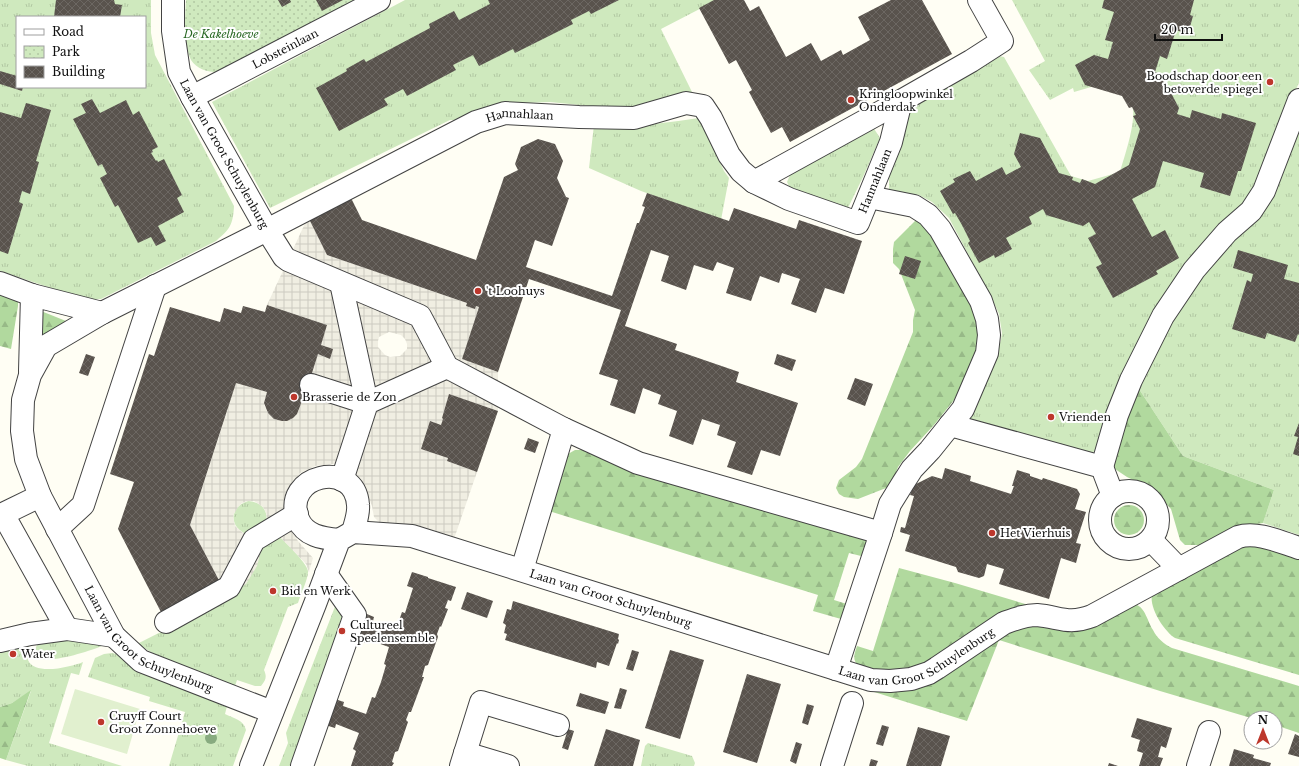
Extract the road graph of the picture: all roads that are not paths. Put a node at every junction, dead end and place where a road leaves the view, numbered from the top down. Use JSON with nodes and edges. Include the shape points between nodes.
{"nodes":[{"id":1,"x":173,"y":0,"type":"edge"},
{"id":2,"x":379,"y":0,"type":"edge"},
{"id":3,"x":979,"y":0,"type":"edge"},
{"id":4,"x":192,"y":97,"type":"junction"},
{"id":5,"x":1299,"y":100,"type":"edge"},
{"id":6,"x":901,"y":101,"type":"junction"},
{"id":7,"x":754,"y":182,"type":"junction"},
{"id":8,"x":869,"y":197,"type":"junction"},
{"id":9,"x":267,"y":230,"type":"junction"},
{"id":10,"x":0,"y":283,"type":"edge"},
{"id":11,"x":341,"y":283,"type":"junction"},
{"id":12,"x":155,"y":286,"type":"junction"},
{"id":13,"x":32,"y":295,"type":"junction"},
{"id":14,"x":102,"y":313,"type":"junction"},
{"id":15,"x":447,"y":367,"type":"junction"},
{"id":16,"x":30,"y":375,"type":"junction"},
{"id":17,"x":311,"y":385,"type":"dead end"},
{"id":18,"x":367,"y":403,"type":"junction"},
{"id":19,"x":950,"y":425,"type":"junction"},
{"id":20,"x":564,"y":429,"type":"junction"},
{"id":21,"x":1102,"y":467,"type":"junction"},
{"id":22,"x":342,"y":480,"type":"junction"},
{"id":23,"x":40,"y":496,"type":"junction"},
{"id":24,"x":1113,"y":496,"type":"junction"},
{"id":25,"x":296,"y":514,"type":"junction"},
{"id":26,"x":57,"y":529,"type":"junction"},
{"id":27,"x":881,"y":533,"type":"junction"},
{"id":28,"x":346,"y":536,"type":"junction"},
{"id":29,"x":1151,"y":540,"type":"junction"},
{"id":30,"x":1299,"y":548,"type":"edge"},
{"id":31,"x":1179,"y":569,"type":"junction"},
{"id":32,"x":522,"y":570,"type":"junction"},
{"id":33,"x":326,"y":574,"type":"junction"},
{"id":34,"x":166,"y":622,"type":"dead end"},
{"id":35,"x":66,"y":630,"type":"junction"},
{"id":36,"x":114,"y":636,"type":"junction"},
{"id":37,"x":0,"y":641,"type":"edge"},
{"id":38,"x":836,"y":669,"type":"junction"},
{"id":39,"x":852,"y":703,"type":"dead end"},
{"id":40,"x":272,"y":712,"type":"junction"},
{"id":41,"x":558,"y":725,"type":"dead end"},
{"id":42,"x":1209,"y":732,"type":"dead end"},
{"id":43,"x":463,"y":759,"type":"edge"},
{"id":44,"x":251,"y":766,"type":"edge"},
{"id":45,"x":302,"y":766,"type":"edge"},
{"id":46,"x":508,"y":766,"type":"edge"},
{"id":47,"x":832,"y":766,"type":"edge"},
{"id":48,"x":1198,"y":766,"type":"edge"}],
"edges":[{"from":1,"to":4,"type":"street","name":"Laan van Groot Schuylenburg","via":[[173,31],[180,72]]},
{"from":2,"to":4,"type":"street","name":"Lobsteinlaan"},
{"from":3,"to":6,"type":"street","via":[[1002,41]]},
{"from":4,"to":9,"type":"street","name":"Laan van Groot Schuylenburg"},
{"from":5,"to":21,"type":"street","via":[[1264,191],[1250,211],[1227,232],[1194,270],[1163,316],[1131,380],[1117,415]]},
{"from":6,"to":7,"type":"street"},
{"from":6,"to":8,"type":"street","name":"Hannahlaan","via":[[891,142]]},
{"from":7,"to":8,"type":"street","name":"Hannahlaan","via":[[789,199],[858,223]]},
{"from":7,"to":9,"type":"street","name":"Hannahlaan","via":[[728,155],[703,106],[686,103],[634,118],[505,114],[476,122]]},
{"from":8,"to":19,"type":"street","via":[[914,206],[928,215],[940,229],[981,301],[989,335],[986,353],[963,409]]},
{"from":9,"to":11,"type":"street","via":[[288,260]]},
{"from":9,"to":12,"type":"street","name":"Laan van Groot Schuylenburg"},
{"from":10,"to":13,"type":"street"},
{"from":11,"to":15,"type":"street","via":[[420,316]]},
{"from":11,"to":18,"type":"street"},
{"from":12,"to":14,"type":"street","name":"Laan van Groot Schuylenburg"},
{"from":12,"to":26,"type":"street","via":[[83,505]]},
{"from":13,"to":14,"type":"street"},
{"from":13,"to":16,"type":"street"},
{"from":14,"to":16,"type":"street","name":"Laan van Groot Schuylenburg","via":[[46,346]]},
{"from":15,"to":18,"type":"street"},
{"from":15,"to":20,"type":"street"},
{"from":16,"to":23,"type":"street","name":"Laan van Groot Schuylenburg","via":[[23,400],[22,431],[26,459]]},
{"from":17,"to":18,"type":"street"},
{"from":18,"to":22,"type":"street"},
{"from":19,"to":21,"type":"street"},
{"from":19,"to":27,"type":"street","via":[[902,483],[890,504]]},
{"from":20,"to":27,"type":"street","via":[[638,463]]},
{"from":20,"to":32,"type":"street","name":"Laan van Groot Schuylenburg"},
{"from":21,"to":24,"type":"street"},
{"from":22,"to":25,"type":"street","via":[[331,476],[311,480],[298,495]]},
{"from":22,"to":28,"type":"street","via":[[356,495],[358,506]]},
{"from":23,"to":26,"type":"street","name":"Laan van Groot Schuylenburg"},
{"from":23,"to":35,"type":"street","via":[[3,514]]},
{"from":24,"to":29,"type":"street","via":[[1131,491],[1148,498],[1154,505],[1158,518],[1156,532]]},
{"from":24,"to":29,"type":"street","via":[[1101,511],[1102,531],[1107,539],[1124,549],[1134,549]]},
{"from":25,"to":28,"type":"street","via":[[303,528],[315,536]]},
{"from":25,"to":34,"type":"street","via":[[254,540],[229,587]]},
{"from":26,"to":36,"type":"street","name":"Laan van Groot Schuylenburg"},
{"from":27,"to":38,"type":"street"},
{"from":28,"to":32,"type":"street","name":"Laan van Groot Schuylenburg","via":[[412,536]]},
{"from":28,"to":33,"type":"street"},
{"from":29,"to":31,"type":"street"},
{"from":30,"to":31,"type":"street","name":"Laan van Groot Schuylenburg","via":[[1258,536],[1244,535]]},
{"from":31,"to":38,"type":"street","name":"Laan van Groot Schuylenburg","via":[[1085,619],[1068,621],[1036,615],[1013,619],[933,670],[910,679],[875,680]]},
{"from":32,"to":38,"type":"street","name":"Laan van Groot Schuylenburg"},
{"from":33,"to":40,"type":"street"},
{"from":33,"to":45,"type":"street","via":[[355,614]]},
{"from":35,"to":36,"type":"street"},
{"from":35,"to":37,"type":"street"},
{"from":36,"to":40,"type":"street","name":"Laan van Groot Schuylenburg","via":[[141,661]]},
{"from":39,"to":47,"type":"street"},
{"from":40,"to":44,"type":"street"},
{"from":41,"to":43,"type":"street","via":[[481,702]]},
{"from":42,"to":48,"type":"street"},
{"from":43,"to":46,"type":"street"}]}
